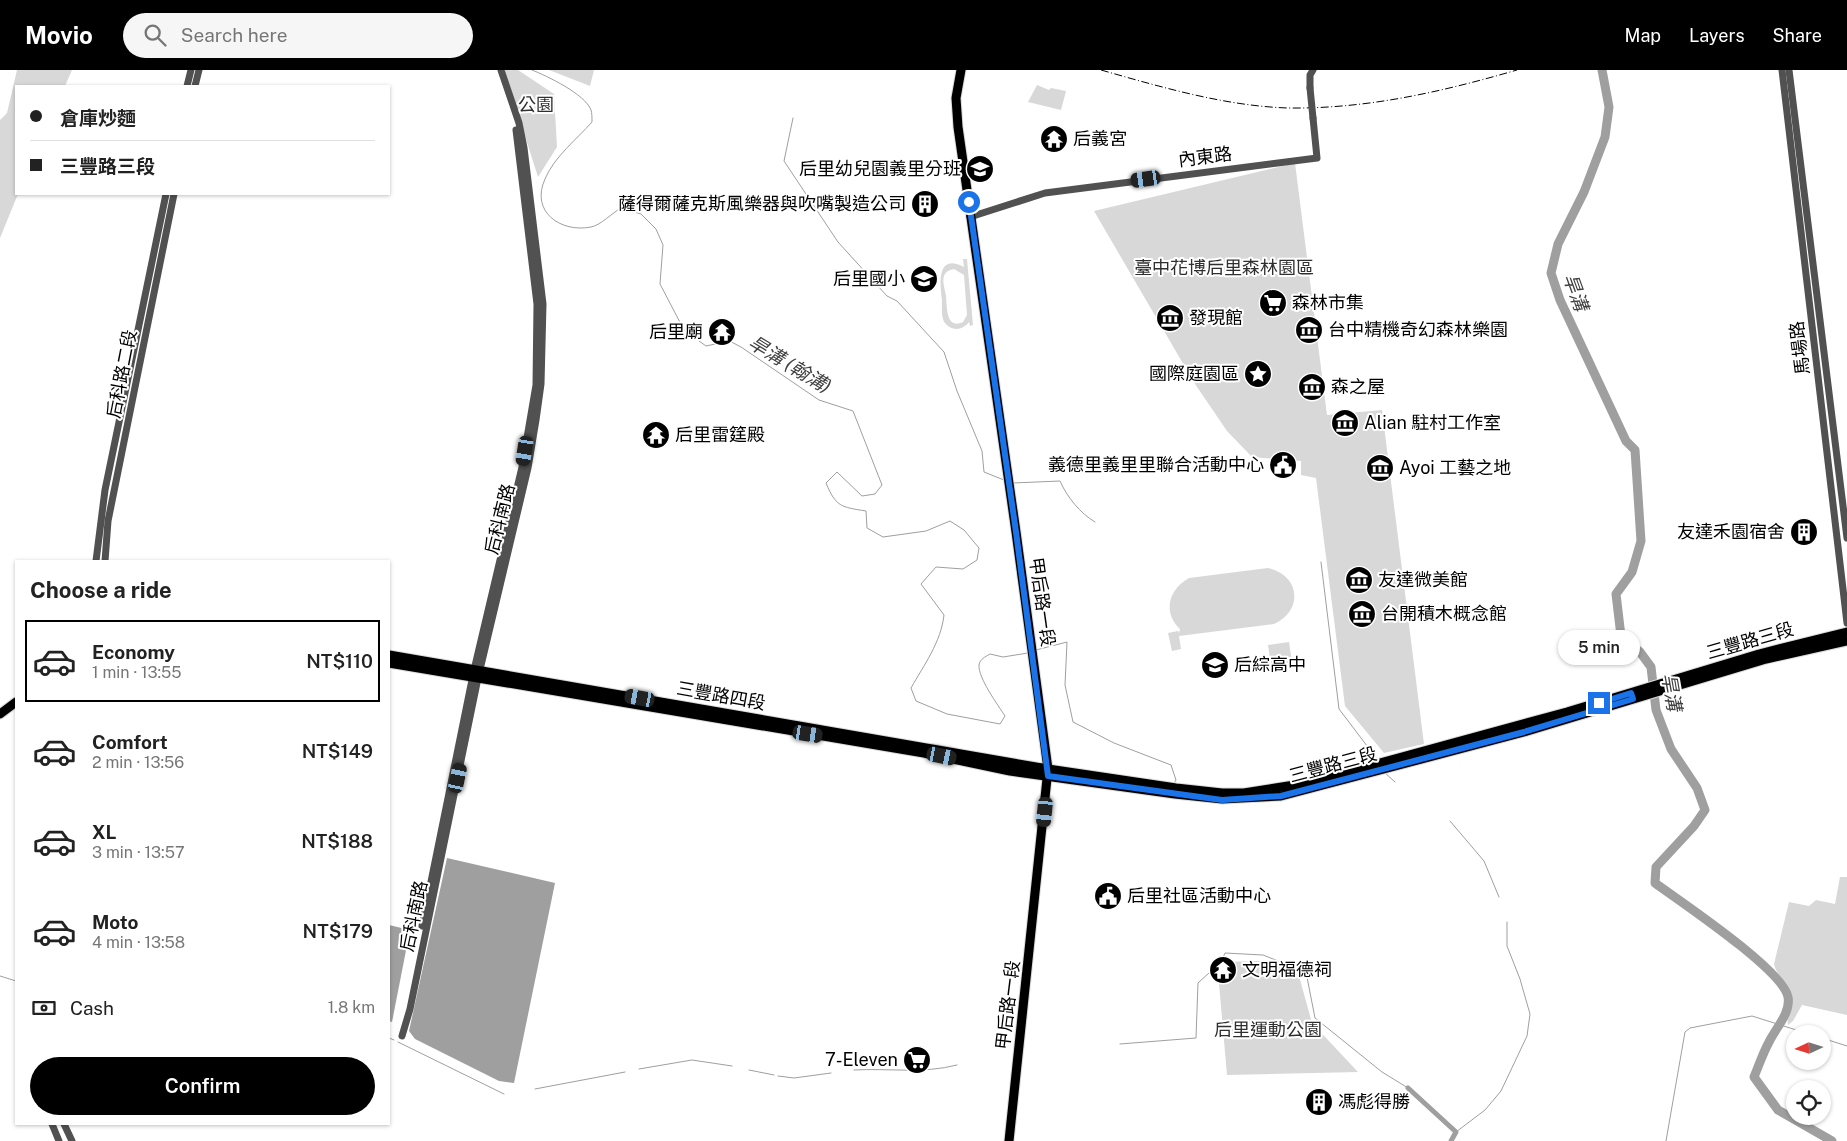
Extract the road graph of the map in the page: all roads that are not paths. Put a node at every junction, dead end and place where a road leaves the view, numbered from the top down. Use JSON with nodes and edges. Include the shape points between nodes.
{"nodes":[{"id":1,"x":191,"y":70,"type":"edge"},
{"id":2,"x":198,"y":70,"type":"edge"},
{"id":3,"x":497,"y":70,"type":"edge"},
{"id":4,"x":501,"y":70,"type":"edge"},
{"id":5,"x":961,"y":70,"type":"edge"},
{"id":6,"x":1313,"y":70,"type":"edge"},
{"id":7,"x":1782,"y":70,"type":"edge"},
{"id":8,"x":1789,"y":70,"type":"edge"},
{"id":9,"x":188,"y":85,"type":"edge"},
{"id":10,"x":195,"y":85,"type":"edge"},
{"id":11,"x":166,"y":195,"type":"edge"},
{"id":12,"x":174,"y":195,"type":"edge"},
{"id":13,"x":970,"y":217,"type":"junction"},
{"id":14,"x":540,"y":304,"type":"junction"},
{"id":15,"x":132,"y":380,"type":"junction"},
{"id":16,"x":1847,"y":538,"type":"edge"},
{"id":17,"x":96,"y":560,"type":"edge"},
{"id":18,"x":105,"y":560,"type":"edge"},
{"id":19,"x":1847,"y":623,"type":"edge"},
{"id":20,"x":1847,"y":632,"type":"edge"},
{"id":21,"x":1847,"y":640,"type":"edge"},
{"id":22,"x":390,"y":655,"type":"edge"},
{"id":23,"x":390,"y":662,"type":"edge"},
{"id":24,"x":476,"y":674,"type":"junction"},
{"id":25,"x":1663,"y":687,"type":"junction"},
{"id":26,"x":15,"y":703,"type":"edge"},
{"id":27,"x":15,"y":710,"type":"edge"},
{"id":28,"x":0,"y":714,"type":"edge"},
{"id":29,"x":0,"y":721,"type":"edge"},
{"id":30,"x":1048,"y":773,"type":"junction"},
{"id":31,"x":440,"y":850,"type":"junction"},
{"id":32,"x":52,"y":1125,"type":"edge"},
{"id":33,"x":64,"y":1125,"type":"edge"},
{"id":34,"x":59,"y":1141,"type":"edge"},
{"id":35,"x":72,"y":1141,"type":"edge"},
{"id":36,"x":1010,"y":1141,"type":"edge"}],
"edges":[{"from":1,"to":9,"type":"street"},
{"from":2,"to":10,"type":"street"},
{"from":3,"to":14,"type":"street","name":"后科南路","via":[[516,127]]},
{"from":4,"to":14,"type":"street","name":"后科南路","via":[[524,148]]},
{"from":5,"to":13,"type":"main road","name":"甲后路一段","via":[[956,112]]},
{"from":6,"to":13,"type":"street","name":"內東路","bridge":true,"via":[[1310,88],[1317,158],[1045,193]]},
{"from":7,"to":19,"type":"street","name":"馬場路"},
{"from":8,"to":16,"type":"street","name":"馬場路"},
{"from":11,"to":15,"type":"street","name":"后科路二段"},
{"from":12,"to":15,"type":"street","name":"后科路二段"},
{"from":13,"to":30,"type":"main road","name":"甲后路一段"},
{"from":14,"to":24,"type":"street","name":"后科南路","via":[[541,384],[525,467]]},
{"from":15,"to":17,"type":"street","name":"后科路二段","via":[[105,490]]},
{"from":15,"to":18,"type":"street","name":"后科路二段","via":[[108,520]]},
{"from":20,"to":25,"type":"main road","name":"三豐路三段","via":[[1759,654]]},
{"from":21,"to":25,"type":"main road","name":"三豐路三段"},
{"from":22,"to":24,"type":"main road","name":"三豐路四段"},
{"from":23,"to":24,"type":"main road","name":"三豐路四段"},
{"from":24,"to":30,"type":"main road","name":"三豐路四段"},
{"from":24,"to":31,"type":"street","name":"后科南路"},
{"from":25,"to":30,"type":"main road","name":"三豐路三段","via":[[1340,774],[1250,793],[1222,793]]},
{"from":26,"to":28,"type":"main road"},
{"from":27,"to":29,"type":"main road"},
{"from":30,"to":36,"type":"main road","name":"甲后路一段"},
{"from":31,"to":31,"type":"street","name":"后科南路","via":[[403,1018],[402,1036],[410,1008]]},
{"from":32,"to":34,"type":"street"},
{"from":33,"to":35,"type":"street"}]}
